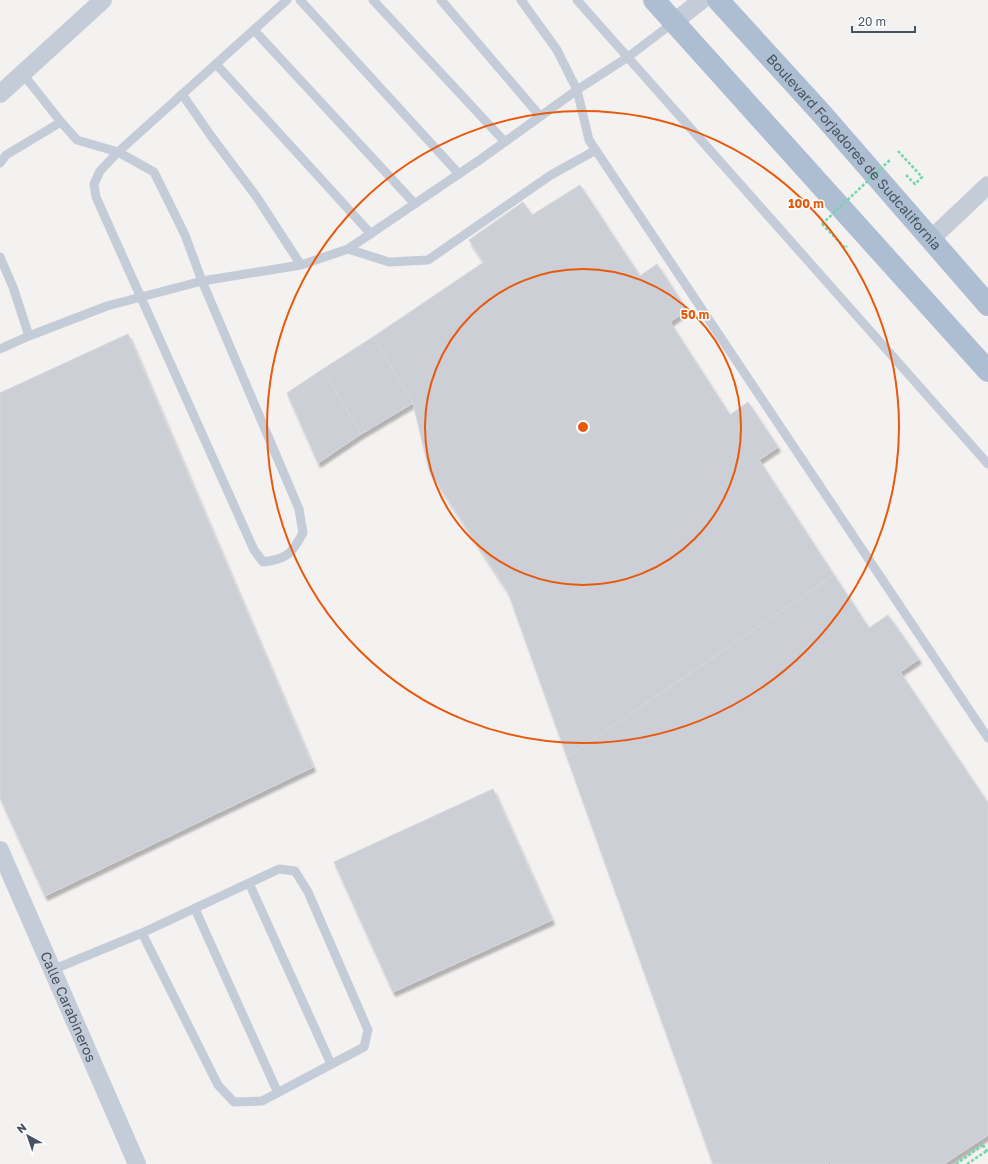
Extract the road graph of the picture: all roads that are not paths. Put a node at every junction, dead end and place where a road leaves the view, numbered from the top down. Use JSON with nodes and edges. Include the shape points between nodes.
{"nodes":[{"id":1,"x":103,"y":0,"type":"edge"},
{"id":2,"x":287,"y":0,"type":"edge"},
{"id":3,"x":300,"y":0,"type":"edge"},
{"id":4,"x":372,"y":0,"type":"edge"},
{"id":5,"x":441,"y":0,"type":"edge"},
{"id":6,"x":521,"y":0,"type":"edge"},
{"id":7,"x":577,"y":0,"type":"edge"},
{"id":8,"x":654,"y":0,"type":"edge"},
{"id":9,"x":702,"y":0,"type":"edge"},
{"id":10,"x":718,"y":0,"type":"edge"},
{"id":11,"x":674,"y":22,"type":"junction"},
{"id":12,"x":254,"y":30,"type":"junction"},
{"id":13,"x":628,"y":57,"type":"junction"},
{"id":14,"x":216,"y":64,"type":"junction"},
{"id":15,"x":23,"y":74,"type":"junction"},
{"id":16,"x":577,"y":90,"type":"junction"},
{"id":17,"x":0,"y":94,"type":"edge"},
{"id":18,"x":182,"y":94,"type":"junction"},
{"id":19,"x":540,"y":116,"type":"junction"},
{"id":20,"x":61,"y":122,"type":"junction"},
{"id":21,"x":505,"y":142,"type":"junction"},
{"id":22,"x":596,"y":150,"type":"junction"},
{"id":23,"x":118,"y":152,"type":"junction"},
{"id":24,"x":0,"y":163,"type":"edge"},
{"id":25,"x":459,"y":174,"type":"junction"},
{"id":26,"x":988,"y":185,"type":"edge"},
{"id":27,"x":415,"y":204,"type":"junction"},
{"id":28,"x":371,"y":234,"type":"junction"},
{"id":29,"x":931,"y":239,"type":"junction"},
{"id":30,"x":348,"y":249,"type":"junction"},
{"id":31,"x":0,"y":257,"type":"edge"},
{"id":32,"x":302,"y":266,"type":"junction"},
{"id":33,"x":202,"y":281,"type":"junction"},
{"id":34,"x":139,"y":296,"type":"junction"},
{"id":35,"x":988,"y":305,"type":"edge"},
{"id":36,"x":29,"y":336,"type":"junction"},
{"id":37,"x":0,"y":349,"type":"edge"},
{"id":38,"x":988,"y":372,"type":"edge"},
{"id":39,"x":988,"y":464,"type":"edge"},
{"id":40,"x":988,"y":738,"type":"edge"},
{"id":41,"x":0,"y":850,"type":"edge"},
{"id":42,"x":249,"y":883,"type":"junction"},
{"id":43,"x":195,"y":909,"type":"junction"},
{"id":44,"x":142,"y":933,"type":"junction"},
{"id":45,"x":52,"y":970,"type":"junction"},
{"id":46,"x":331,"y":1064,"type":"junction"},
{"id":47,"x":278,"y":1093,"type":"junction"},
{"id":48,"x":137,"y":1164,"type":"edge"}],
"edges":[{"from":1,"to":15,"type":"street"},
{"from":2,"to":12,"type":"lane"},
{"from":3,"to":25,"type":"lane"},
{"from":4,"to":21,"type":"lane"},
{"from":5,"to":19,"type":"lane"},
{"from":6,"to":16,"type":"lane","via":[[557,50]]},
{"from":7,"to":13,"type":"lane"},
{"from":8,"to":11,"type":"main road"},
{"from":9,"to":11,"type":"street"},
{"from":10,"to":29,"type":"main road","name":"Boulevard Forjadores de Sudcalifornia"},
{"from":11,"to":13,"type":"lane"},
{"from":11,"to":38,"type":"main road"},
{"from":12,"to":14,"type":"lane"},
{"from":12,"to":27,"type":"lane"},
{"from":13,"to":16,"type":"lane"},
{"from":13,"to":39,"type":"lane"},
{"from":14,"to":18,"type":"lane"},
{"from":14,"to":28,"type":"lane"},
{"from":15,"to":17,"type":"street"},
{"from":15,"to":20,"type":"lane"},
{"from":16,"to":19,"type":"lane"},
{"from":16,"to":22,"type":"lane","via":[[589,140]]},
{"from":18,"to":23,"type":"lane"},
{"from":18,"to":32,"type":"lane","via":[[256,196]]},
{"from":19,"to":21,"type":"lane"},
{"from":20,"to":23,"type":"lane","via":[[77,140]]},
{"from":20,"to":24,"type":"lane","via":[[6,155]]},
{"from":21,"to":25,"type":"lane"},
{"from":22,"to":30,"type":"lane","via":[[551,175],[428,260],[390,262]]},
{"from":22,"to":40,"type":"lane"},
{"from":23,"to":33,"type":"lane","via":[[154,172],[185,235]]},
{"from":23,"to":34,"type":"lane","via":[[100,171],[94,184],[96,197]]},
{"from":25,"to":27,"type":"lane"},
{"from":26,"to":29,"type":"street"},
{"from":27,"to":28,"type":"lane"},
{"from":28,"to":30,"type":"lane"},
{"from":29,"to":35,"type":"main road","name":"Boulevard Forjadores de Sudcalifornia"},
{"from":30,"to":32,"type":"lane"},
{"from":31,"to":36,"type":"lane"},
{"from":32,"to":33,"type":"lane"},
{"from":33,"to":34,"type":"lane"},
{"from":33,"to":34,"type":"lane","via":[[299,509],[303,533],[295,548],[285,557],[273,561],[263,562],[254,550]]},
{"from":34,"to":36,"type":"lane"},
{"from":36,"to":37,"type":"lane"},
{"from":41,"to":45,"type":"street","name":"Calle Carabineros"},
{"from":42,"to":43,"type":"lane"},
{"from":42,"to":46,"type":"lane"},
{"from":42,"to":46,"type":"lane","via":[[279,868],[295,871],[308,892],[368,1030],[364,1047]]},
{"from":43,"to":44,"type":"lane"},
{"from":43,"to":47,"type":"lane"},
{"from":44,"to":45,"type":"lane"},
{"from":44,"to":47,"type":"lane","via":[[218,1085],[234,1102],[262,1101]]},
{"from":45,"to":48,"type":"street","name":"Calle Carabineros"},
{"from":46,"to":47,"type":"lane"}]}
